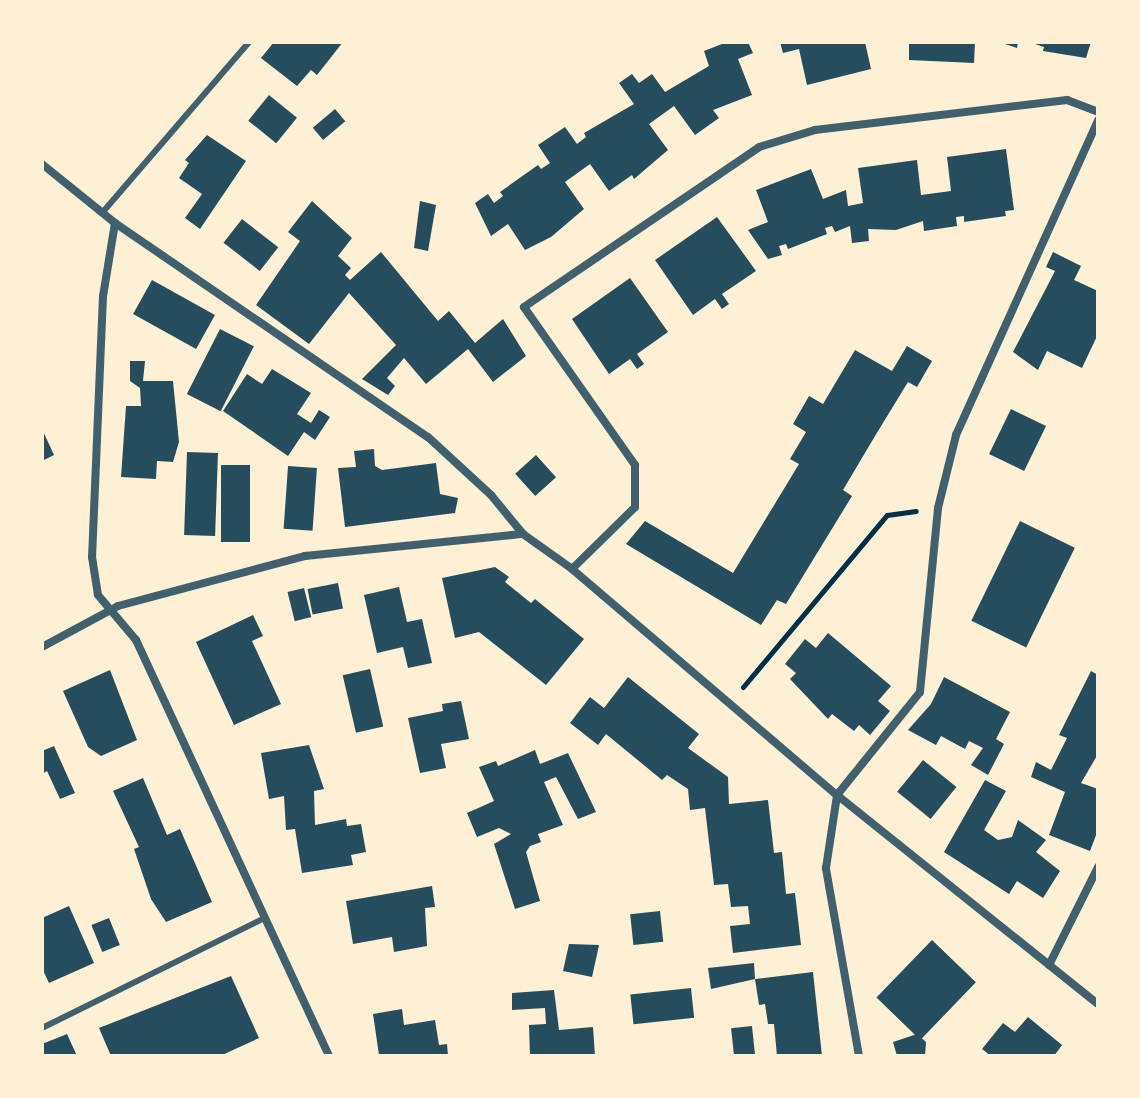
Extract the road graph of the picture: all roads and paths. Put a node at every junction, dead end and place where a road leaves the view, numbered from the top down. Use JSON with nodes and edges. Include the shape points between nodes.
{"nodes":[{"id":1,"x":249,"y":42,"type":"edge"},
{"id":2,"x":1098,"y":112,"type":"edge"},
{"id":3,"x":1098,"y":120,"type":"edge"},
{"id":4,"x":42,"y":164,"type":"edge"},
{"id":5,"x":102,"y":213,"type":"junction"},
{"id":6,"x":115,"y":223,"type":"junction"},
{"id":7,"x":938,"y":508,"type":"junction"},
{"id":8,"x":523,"y":534,"type":"junction"},
{"id":9,"x":572,"y":569,"type":"junction"},
{"id":10,"x":114,"y":609,"type":"junction"},
{"id":11,"x":42,"y":647,"type":"edge"},
{"id":12,"x":732,"y":700,"type":"junction"},
{"id":13,"x":837,"y":795,"type":"junction"},
{"id":14,"x":1098,"y":867,"type":"edge"},
{"id":15,"x":265,"y":918,"type":"junction"},
{"id":16,"x":1049,"y":965,"type":"junction"},
{"id":17,"x":1098,"y":1004,"type":"edge"},
{"id":18,"x":42,"y":1028,"type":"edge"},
{"id":19,"x":329,"y":1056,"type":"edge"},
{"id":20,"x":859,"y":1056,"type":"edge"}],
"edges":[{"from":1,"to":5,"type":"lane"},
{"from":2,"to":9,"type":"street","via":[[1067,100],[815,130],[759,147],[524,307],[635,465],[635,507]]},
{"from":3,"to":7,"type":"street","via":[[956,435]]},
{"from":4,"to":5,"type":"street"},
{"from":5,"to":6,"type":"street"},
{"from":6,"to":8,"type":"street","via":[[428,437],[491,495]]},
{"from":6,"to":10,"type":"street","via":[[103,296],[92,557],[98,595]]},
{"from":7,"to":12,"type":"path","via":[[887,515]]},
{"from":7,"to":13,"type":"street","via":[[920,692]]},
{"from":8,"to":9,"type":"street"},
{"from":8,"to":10,"type":"street","via":[[305,556]]},
{"from":9,"to":12,"type":"street"},
{"from":10,"to":11,"type":"street"},
{"from":10,"to":15,"type":"street","via":[[136,640]]},
{"from":12,"to":13,"type":"street"},
{"from":13,"to":16,"type":"street"},
{"from":13,"to":20,"type":"street","via":[[826,868]]},
{"from":14,"to":16,"type":"street"},
{"from":15,"to":18,"type":"lane"},
{"from":15,"to":19,"type":"street"},
{"from":16,"to":17,"type":"street"}]}
